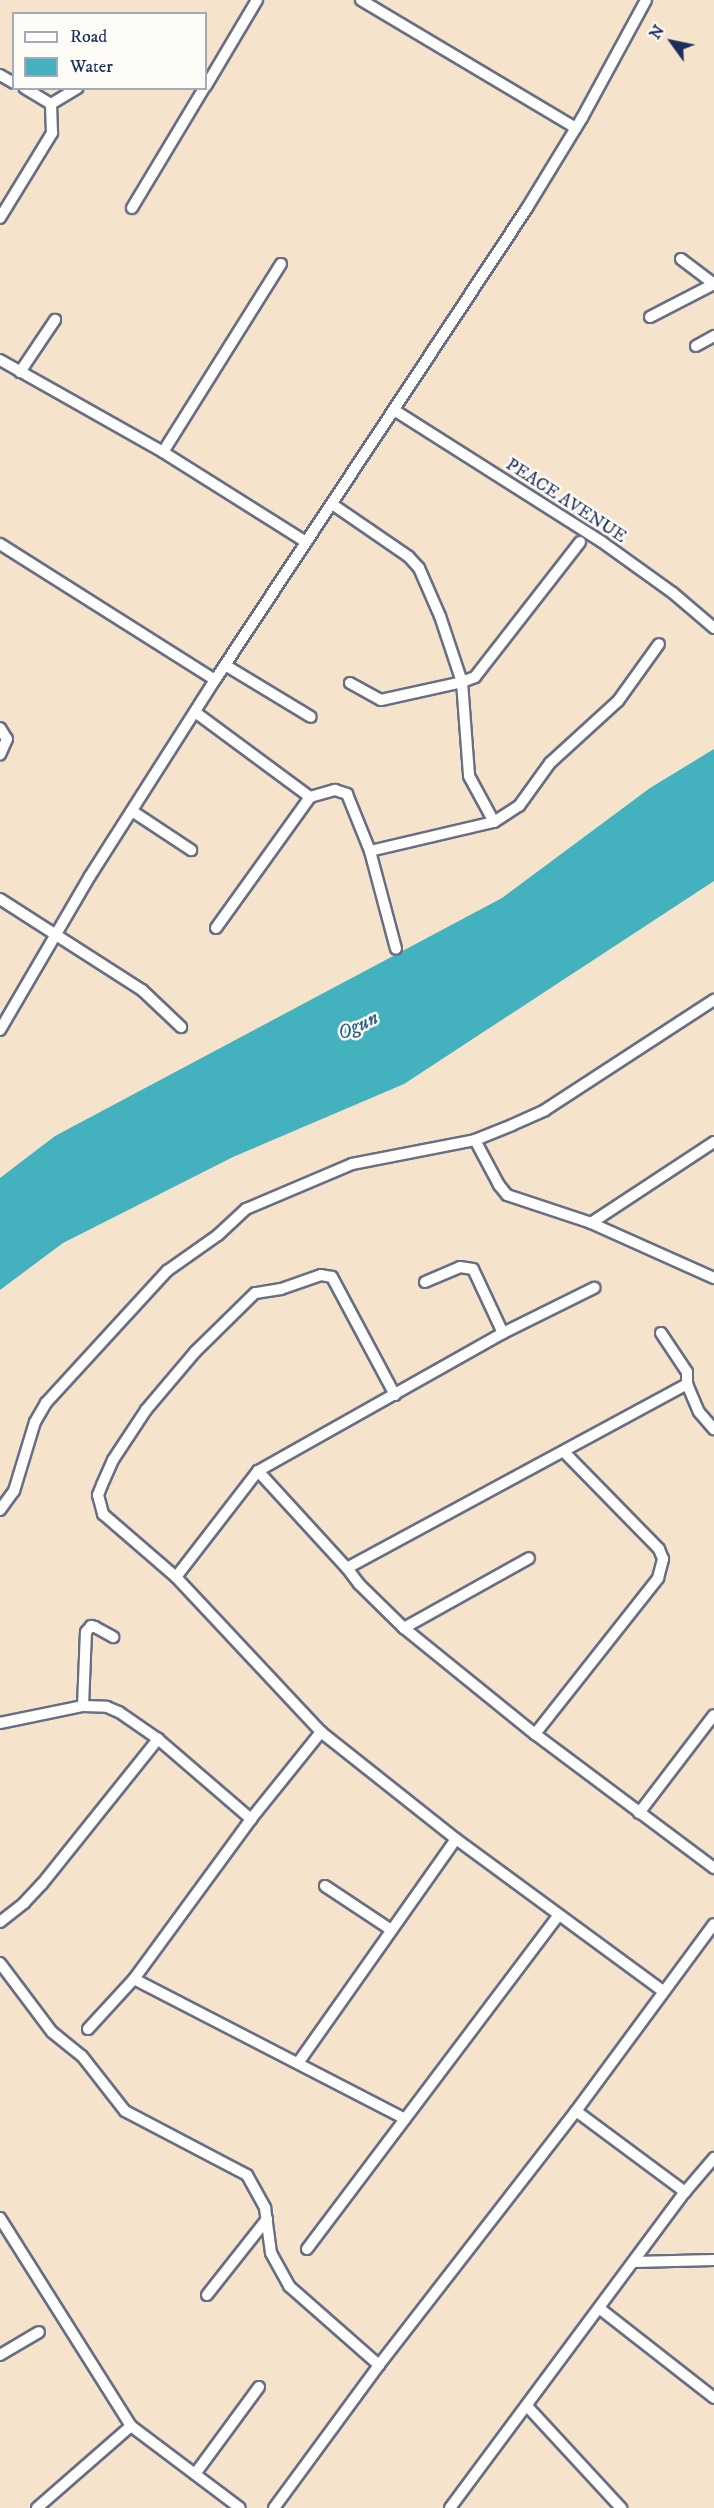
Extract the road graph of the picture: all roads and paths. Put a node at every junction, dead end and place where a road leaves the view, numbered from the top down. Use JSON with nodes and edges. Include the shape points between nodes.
{"nodes":[{"id":1,"x":257,"y":0,"type":"edge"},
{"id":2,"x":361,"y":0,"type":"edge"},
{"id":3,"x":646,"y":0,"type":"edge"},
{"id":4,"x":207,"y":84,"type":"edge"},
{"id":5,"x":27,"y":90,"type":"edge"},
{"id":6,"x":75,"y":90,"type":"edge"},
{"id":7,"x":203,"y":90,"type":"edge"},
{"id":8,"x":51,"y":104,"type":"junction"},
{"id":9,"x":576,"y":128,"type":"junction"},
{"id":10,"x":132,"y":208,"type":"dead end"},
{"id":11,"x":0,"y":218,"type":"edge"},
{"id":12,"x":681,"y":259,"type":"dead end"},
{"id":13,"x":281,"y":264,"type":"dead end"},
{"id":14,"x":714,"y":284,"type":"edge"},
{"id":15,"x":650,"y":317,"type":"dead end"},
{"id":16,"x":55,"y":320,"type":"dead end"},
{"id":17,"x":714,"y":336,"type":"edge"},
{"id":18,"x":696,"y":346,"type":"dead end"},
{"id":19,"x":0,"y":360,"type":"edge"},
{"id":20,"x":20,"y":372,"type":"junction"},
{"id":21,"x":394,"y":410,"type":"junction"},
{"id":22,"x":163,"y":452,"type":"junction"},
{"id":23,"x":332,"y":504,"type":"junction"},
{"id":24,"x":306,"y":542,"type":"junction"},
{"id":25,"x":580,"y":542,"type":"dead end"},
{"id":26,"x":0,"y":544,"type":"edge"},
{"id":27,"x":714,"y":628,"type":"edge"},
{"id":28,"x":659,"y":644,"type":"dead end"},
{"id":29,"x":225,"y":665,"type":"junction"},
{"id":30,"x":215,"y":680,"type":"junction"},
{"id":31,"x":462,"y":682,"type":"junction"},
{"id":32,"x":350,"y":683,"type":"dead end"},
{"id":33,"x":195,"y":712,"type":"junction"},
{"id":34,"x":311,"y":717,"type":"dead end"},
{"id":35,"x":0,"y":728,"type":"edge"},
{"id":36,"x":0,"y":755,"type":"edge"},
{"id":37,"x":310,"y":797,"type":"junction"},
{"id":38,"x":132,"y":811,"type":"junction"},
{"id":39,"x":494,"y":822,"type":"junction"},
{"id":40,"x":191,"y":850,"type":"dead end"},
{"id":41,"x":370,"y":851,"type":"junction"},
{"id":42,"x":0,"y":899,"type":"edge"},
{"id":43,"x":216,"y":928,"type":"dead end"},
{"id":44,"x":54,"y":935,"type":"junction"},
{"id":45,"x":396,"y":949,"type":"dead end"},
{"id":46,"x":714,"y":1000,"type":"edge"},
{"id":47,"x":181,"y":1027,"type":"dead end"},
{"id":48,"x":0,"y":1030,"type":"edge"},
{"id":49,"x":475,"y":1140,"type":"junction"},
{"id":50,"x":714,"y":1142,"type":"edge"},
{"id":51,"x":591,"y":1223,"type":"junction"},
{"id":52,"x":714,"y":1278,"type":"edge"},
{"id":53,"x":425,"y":1282,"type":"dead end"},
{"id":54,"x":594,"y":1288,"type":"dead end"},
{"id":55,"x":503,"y":1333,"type":"junction"},
{"id":56,"x":662,"y":1333,"type":"dead end"},
{"id":57,"x":687,"y":1384,"type":"junction"},
{"id":58,"x":395,"y":1395,"type":"junction"},
{"id":59,"x":714,"y":1429,"type":"edge"},
{"id":60,"x":564,"y":1452,"type":"junction"},
{"id":61,"x":258,"y":1471,"type":"junction"},
{"id":62,"x":0,"y":1509,"type":"edge"},
{"id":63,"x":529,"y":1558,"type":"dead end"},
{"id":64,"x":347,"y":1568,"type":"junction"},
{"id":65,"x":176,"y":1577,"type":"junction"},
{"id":66,"x":404,"y":1628,"type":"junction"},
{"id":67,"x":113,"y":1637,"type":"dead end"},
{"id":68,"x":83,"y":1706,"type":"junction"},
{"id":69,"x":714,"y":1714,"type":"edge"},
{"id":70,"x":0,"y":1722,"type":"edge"},
{"id":71,"x":321,"y":1732,"type":"junction"},
{"id":72,"x":535,"y":1734,"type":"junction"},
{"id":73,"x":159,"y":1739,"type":"junction"},
{"id":74,"x":639,"y":1813,"type":"junction"},
{"id":75,"x":251,"y":1819,"type":"junction"},
{"id":76,"x":456,"y":1839,"type":"junction"},
{"id":77,"x":714,"y":1868,"type":"edge"},
{"id":78,"x":325,"y":1886,"type":"dead end"},
{"id":79,"x":559,"y":1915,"type":"junction"},
{"id":80,"x":0,"y":1922,"type":"edge"},
{"id":81,"x":714,"y":1924,"type":"edge"},
{"id":82,"x":390,"y":1929,"type":"junction"},
{"id":83,"x":0,"y":1963,"type":"edge"},
{"id":84,"x":134,"y":1979,"type":"junction"},
{"id":85,"x":663,"y":1991,"type":"junction"},
{"id":86,"x":88,"y":2029,"type":"dead end"},
{"id":87,"x":298,"y":2063,"type":"junction"},
{"id":88,"x":576,"y":2111,"type":"junction"},
{"id":89,"x":405,"y":2119,"type":"junction"},
{"id":90,"x":714,"y":2158,"type":"edge"},
{"id":91,"x":685,"y":2192,"type":"junction"},
{"id":92,"x":0,"y":2218,"type":"edge"},
{"id":93,"x":267,"y":2219,"type":"junction"},
{"id":94,"x":307,"y":2249,"type":"dead end"},
{"id":95,"x":714,"y":2260,"type":"edge"},
{"id":96,"x":634,"y":2262,"type":"junction"},
{"id":97,"x":207,"y":2295,"type":"dead end"},
{"id":98,"x":599,"y":2308,"type":"junction"},
{"id":99,"x":39,"y":2332,"type":"dead end"},
{"id":100,"x":0,"y":2355,"type":"edge"},
{"id":101,"x":379,"y":2365,"type":"junction"},
{"id":102,"x":259,"y":2387,"type":"dead end"},
{"id":103,"x":713,"y":2396,"type":"edge"},
{"id":104,"x":527,"y":2406,"type":"junction"},
{"id":105,"x":131,"y":2426,"type":"junction"},
{"id":106,"x":195,"y":2475,"type":"junction"},
{"id":107,"x":615,"y":2506,"type":"edge"},
{"id":108,"x":38,"y":2508,"type":"edge"},
{"id":109,"x":240,"y":2508,"type":"edge"},
{"id":110,"x":274,"y":2508,"type":"edge"},
{"id":111,"x":450,"y":2508,"type":"edge"}],
"edges":[{"from":1,"to":4,"type":"street"},
{"from":2,"to":9,"type":"street"},
{"from":3,"to":9,"type":"street"},
{"from":5,"to":8,"type":"street"},
{"from":6,"to":8,"type":"street"},
{"from":7,"to":10,"type":"street"},
{"from":8,"to":11,"type":"street","via":[[52,133]]},
{"from":9,"to":21,"type":"street","via":[[483,279]]},
{"from":12,"to":14,"type":"street"},
{"from":13,"to":22,"type":"street"},
{"from":14,"to":15,"type":"street"},
{"from":16,"to":20,"type":"street"},
{"from":17,"to":18,"type":"street"},
{"from":19,"to":20,"type":"street"},
{"from":20,"to":22,"type":"street"},
{"from":21,"to":23,"type":"street"},
{"from":21,"to":27,"type":"street","name":"PEACE AVENUE","via":[[602,542]]},
{"from":22,"to":24,"type":"street"},
{"from":23,"to":24,"type":"street"},
{"from":23,"to":31,"type":"street","via":[[419,568]]},
{"from":24,"to":29,"type":"street"},
{"from":25,"to":31,"type":"street","via":[[488,664]]},
{"from":26,"to":30,"type":"street"},
{"from":28,"to":39,"type":"street","via":[[618,701],[550,763],[525,802]]},
{"from":29,"to":30,"type":"street"},
{"from":29,"to":34,"type":"street"},
{"from":30,"to":33,"type":"street"},
{"from":31,"to":32,"type":"street","via":[[381,700]]},
{"from":31,"to":39,"type":"street","via":[[469,776]]},
{"from":33,"to":37,"type":"street"},
{"from":33,"to":38,"type":"street"},
{"from":35,"to":36,"type":"street","via":[[7,739]]},
{"from":37,"to":41,"type":"street","via":[[344,791]]},
{"from":37,"to":43,"type":"street"},
{"from":38,"to":40,"type":"street"},
{"from":38,"to":44,"type":"street"},
{"from":39,"to":41,"type":"street"},
{"from":41,"to":45,"type":"street"},
{"from":42,"to":44,"type":"street"},
{"from":44,"to":47,"type":"street","via":[[142,990]]},
{"from":44,"to":48,"type":"street"},
{"from":46,"to":49,"type":"street","via":[[545,1110]]},
{"from":49,"to":51,"type":"street","via":[[507,1195]]},
{"from":49,"to":62,"type":"street","via":[[352,1164],[246,1209],[218,1235],[167,1271],[46,1403],[35,1422],[14,1491]]},
{"from":50,"to":51,"type":"street"},
{"from":51,"to":52,"type":"street"},
{"from":53,"to":55,"type":"street","via":[[460,1267],[473,1269]]},
{"from":54,"to":55,"type":"street"},
{"from":55,"to":58,"type":"street"},
{"from":56,"to":57,"type":"street","via":[[687,1372]]},
{"from":57,"to":59,"type":"street","via":[[699,1412]]},
{"from":57,"to":60,"type":"street"},
{"from":58,"to":61,"type":"street"},
{"from":58,"to":65,"type":"street","via":[[332,1277],[321,1275],[255,1293],[195,1352],[146,1410],[113,1460],[98,1495],[103,1514]]},
{"from":60,"to":64,"type":"street"},
{"from":60,"to":72,"type":"street","via":[[659,1549],[663,1559],[658,1578]]},
{"from":61,"to":64,"type":"street"},
{"from":61,"to":65,"type":"street"},
{"from":63,"to":66,"type":"street"},
{"from":64,"to":66,"type":"street"},
{"from":65,"to":71,"type":"street"},
{"from":66,"to":72,"type":"street"},
{"from":67,"to":68,"type":"street","via":[[95,1626],[86,1632]]},
{"from":68,"to":70,"type":"street"},
{"from":68,"to":73,"type":"street","via":[[119,1712]]},
{"from":69,"to":74,"type":"street"},
{"from":71,"to":75,"type":"street"},
{"from":71,"to":76,"type":"street"},
{"from":72,"to":74,"type":"street"},
{"from":73,"to":75,"type":"street"},
{"from":73,"to":80,"type":"street","via":[[42,1884]]},
{"from":74,"to":77,"type":"street"},
{"from":75,"to":84,"type":"street"},
{"from":76,"to":79,"type":"street"},
{"from":76,"to":82,"type":"street"},
{"from":78,"to":82,"type":"street"},
{"from":79,"to":85,"type":"street"},
{"from":79,"to":89,"type":"street"},
{"from":81,"to":85,"type":"street"},
{"from":82,"to":87,"type":"street"},
{"from":83,"to":93,"type":"street","via":[[52,2032],[82,2056],[124,2111],[247,2175]]},
{"from":84,"to":86,"type":"street"},
{"from":84,"to":87,"type":"street"},
{"from":85,"to":88,"type":"street"},
{"from":87,"to":89,"type":"street"},
{"from":88,"to":91,"type":"street"},
{"from":88,"to":101,"type":"street"},
{"from":89,"to":94,"type":"street"},
{"from":90,"to":91,"type":"street"},
{"from":91,"to":96,"type":"street"},
{"from":92,"to":105,"type":"street"},
{"from":93,"to":97,"type":"street"},
{"from":93,"to":101,"type":"street","via":[[271,2253],[289,2286]]},
{"from":95,"to":96,"type":"street"},
{"from":96,"to":98,"type":"street"},
{"from":98,"to":103,"type":"street"},
{"from":98,"to":104,"type":"street"},
{"from":99,"to":100,"type":"street"},
{"from":101,"to":110,"type":"street"},
{"from":102,"to":106,"type":"street"},
{"from":104,"to":107,"type":"street"},
{"from":104,"to":111,"type":"street"},
{"from":105,"to":106,"type":"street"},
{"from":105,"to":108,"type":"street"},
{"from":106,"to":109,"type":"street"}]}
